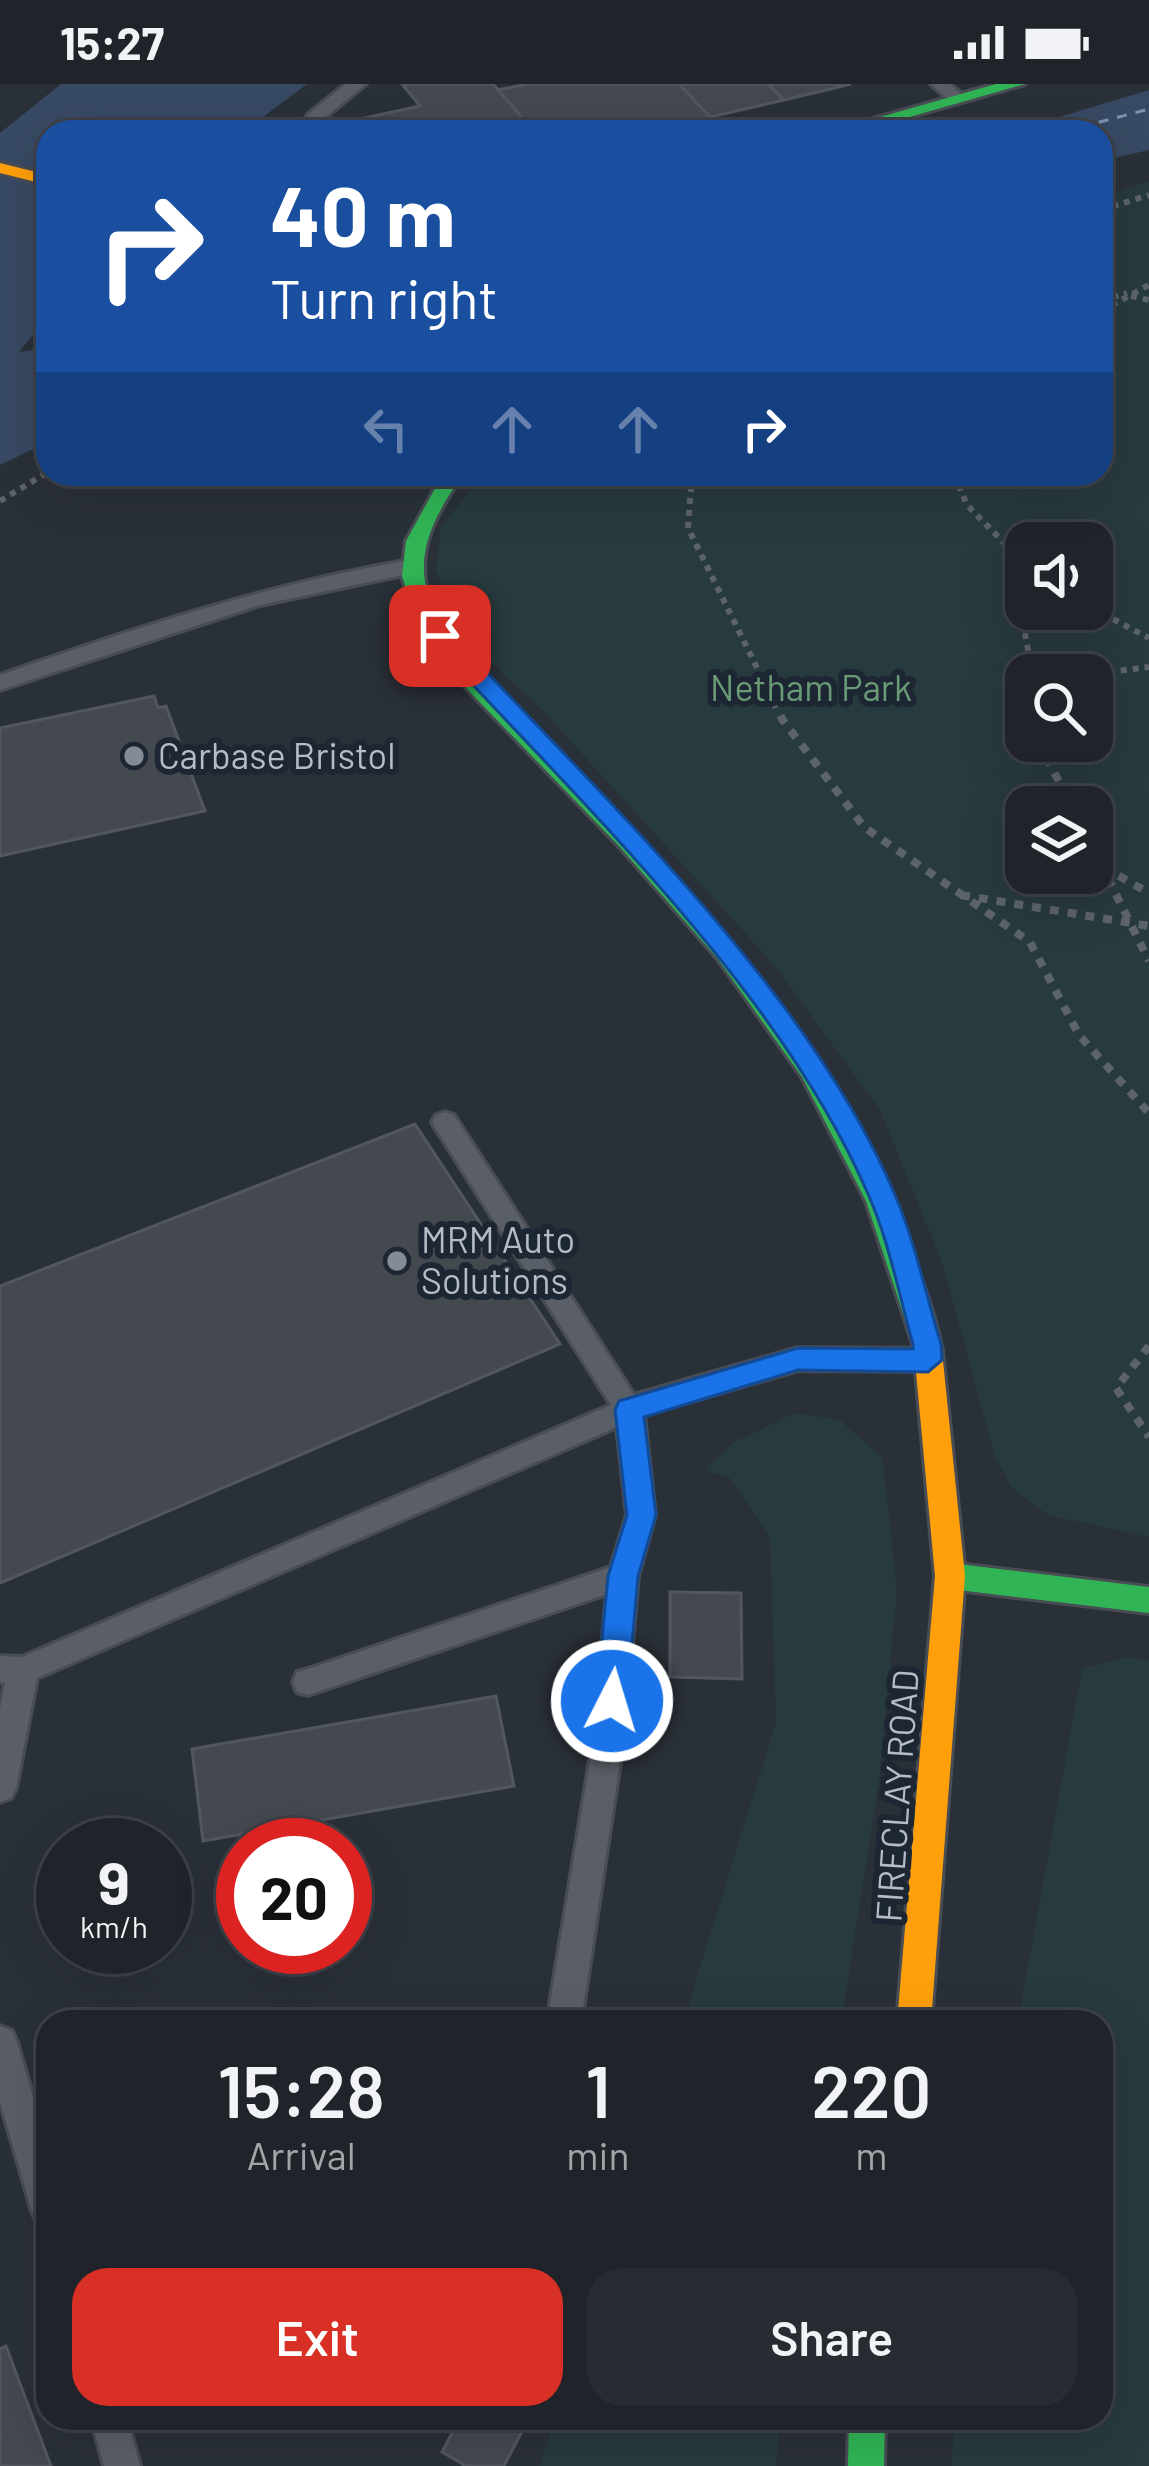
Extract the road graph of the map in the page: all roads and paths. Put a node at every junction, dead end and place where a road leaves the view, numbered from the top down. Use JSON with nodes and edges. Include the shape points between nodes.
{"nodes":[{"id":1,"x":357,"y":84,"type":"edge"},
{"id":2,"x":1016,"y":84,"type":"edge"},
{"id":3,"x":949,"y":92,"type":"edge"},
{"id":4,"x":313,"y":120,"type":"edge"},
{"id":5,"x":871,"y":120,"type":"edge"},
{"id":6,"x":0,"y":168,"type":"edge"},
{"id":7,"x":36,"y":177,"type":"edge"},
{"id":8,"x":1149,"y":195,"type":"edge"},
{"id":9,"x":1113,"y":206,"type":"edge"},
{"id":10,"x":1149,"y":283,"type":"edge"},
{"id":11,"x":1140,"y":290,"type":"junction"},
{"id":12,"x":1130,"y":296,"type":"junction"},
{"id":13,"x":1113,"y":298,"type":"edge"},
{"id":14,"x":1149,"y":300,"type":"edge"},
{"id":15,"x":1113,"y":305,"type":"edge"},
{"id":16,"x":36,"y":479,"type":"edge"},
{"id":17,"x":444,"y":486,"type":"edge"},
{"id":18,"x":691,"y":486,"type":"edge"},
{"id":19,"x":959,"y":486,"type":"edge"},
{"id":20,"x":0,"y":501,"type":"edge"},
{"id":21,"x":1005,"y":544,"type":"edge"},
{"id":22,"x":410,"y":567,"type":"junction"},
{"id":23,"x":1113,"y":619,"type":"edge"},
{"id":24,"x":1149,"y":638,"type":"edge"},
{"id":25,"x":1149,"y":667,"type":"edge"},
{"id":26,"x":1113,"y":672,"type":"edge"},
{"id":27,"x":0,"y":683,"type":"edge"},
{"id":28,"x":1113,"y":873,"type":"edge"},
{"id":29,"x":1113,"y":887,"type":"edge"},
{"id":30,"x":955,"y":893,"type":"junction"},
{"id":31,"x":1149,"y":893,"type":"edge"},
{"id":32,"x":1132,"y":925,"type":"junction"},
{"id":33,"x":1149,"y":926,"type":"edge"},
{"id":34,"x":1149,"y":961,"type":"edge"},
{"id":35,"x":1149,"y":1113,"type":"edge"},
{"id":36,"x":445,"y":1122,"type":"dead end"},
{"id":37,"x":1149,"y":1346,"type":"edge"},
{"id":38,"x":928,"y":1360,"type":"junction"},
{"id":39,"x":629,"y":1410,"type":"junction"},
{"id":40,"x":1149,"y":1437,"type":"edge"},
{"id":41,"x":623,"y":1576,"type":"junction"},
{"id":42,"x":950,"y":1576,"type":"junction"},
{"id":43,"x":1149,"y":1600,"type":"edge"},
{"id":44,"x":11,"y":1670,"type":"edge"},
{"id":45,"x":308,"y":1682,"type":"dead end"},
{"id":46,"x":0,"y":1788,"type":"edge"},
{"id":47,"x":566,"y":2010,"type":"edge"},
{"id":48,"x":915,"y":2010,"type":"edge"},
{"id":49,"x":0,"y":2042,"type":"edge"},
{"id":50,"x":36,"y":2166,"type":"edge"},
{"id":51,"x":112,"y":2430,"type":"edge"},
{"id":52,"x":867,"y":2430,"type":"edge"},
{"id":53,"x":122,"y":2466,"type":"edge"},
{"id":54,"x":866,"y":2466,"type":"edge"}],
"edges":[{"from":1,"to":4,"type":"lane"},
{"from":2,"to":3,"type":"street"},
{"from":3,"to":5,"type":"street"},
{"from":6,"to":7,"type":"street"},
{"from":8,"to":9,"type":"path"},
{"from":10,"to":11,"type":"path"},
{"from":11,"to":12,"type":"path"},
{"from":11,"to":13,"type":"path"},
{"from":12,"to":14,"type":"path"},
{"from":12,"to":15,"type":"path"},
{"from":16,"to":20,"type":"path"},
{"from":17,"to":22,"type":"street","via":[[420,520]]},
{"from":18,"to":30,"type":"path","via":[[688,528],[782,719],[864,826]]},
{"from":19,"to":21,"type":"path"},
{"from":22,"to":27,"type":"lane","via":[[216,608]]},
{"from":22,"to":38,"type":"street","name":"FIRECLAY ROAD","via":[[424,614],[455,658],[662,877],[804,1052],[882,1195]]},
{"from":23,"to":24,"type":"path"},
{"from":25,"to":26,"type":"path"},
{"from":28,"to":31,"type":"path"},
{"from":29,"to":32,"type":"path"},
{"from":30,"to":32,"type":"path"},
{"from":30,"to":35,"type":"path","via":[[1030,943],[1079,1035]]},
{"from":32,"to":33,"type":"path"},
{"from":32,"to":34,"type":"path"},
{"from":36,"to":39,"type":"lane"},
{"from":37,"to":40,"type":"path","via":[[1116,1388]]},
{"from":38,"to":39,"type":"lane","via":[[798,1359]]},
{"from":38,"to":42,"type":"street","name":"FIRECLAY ROAD"},
{"from":39,"to":41,"type":"lane","via":[[641,1515]]},
{"from":39,"to":44,"type":"lane"},
{"from":41,"to":45,"type":"lane"},
{"from":41,"to":47,"type":"lane","via":[[608,1742]]},
{"from":42,"to":43,"type":"street"},
{"from":42,"to":48,"type":"street","name":"FIRECLAY ROAD"},
{"from":44,"to":46,"type":"lane"},
{"from":49,"to":50,"type":"lane"},
{"from":51,"to":53,"type":"lane"},
{"from":52,"to":54,"type":"street"}]}
